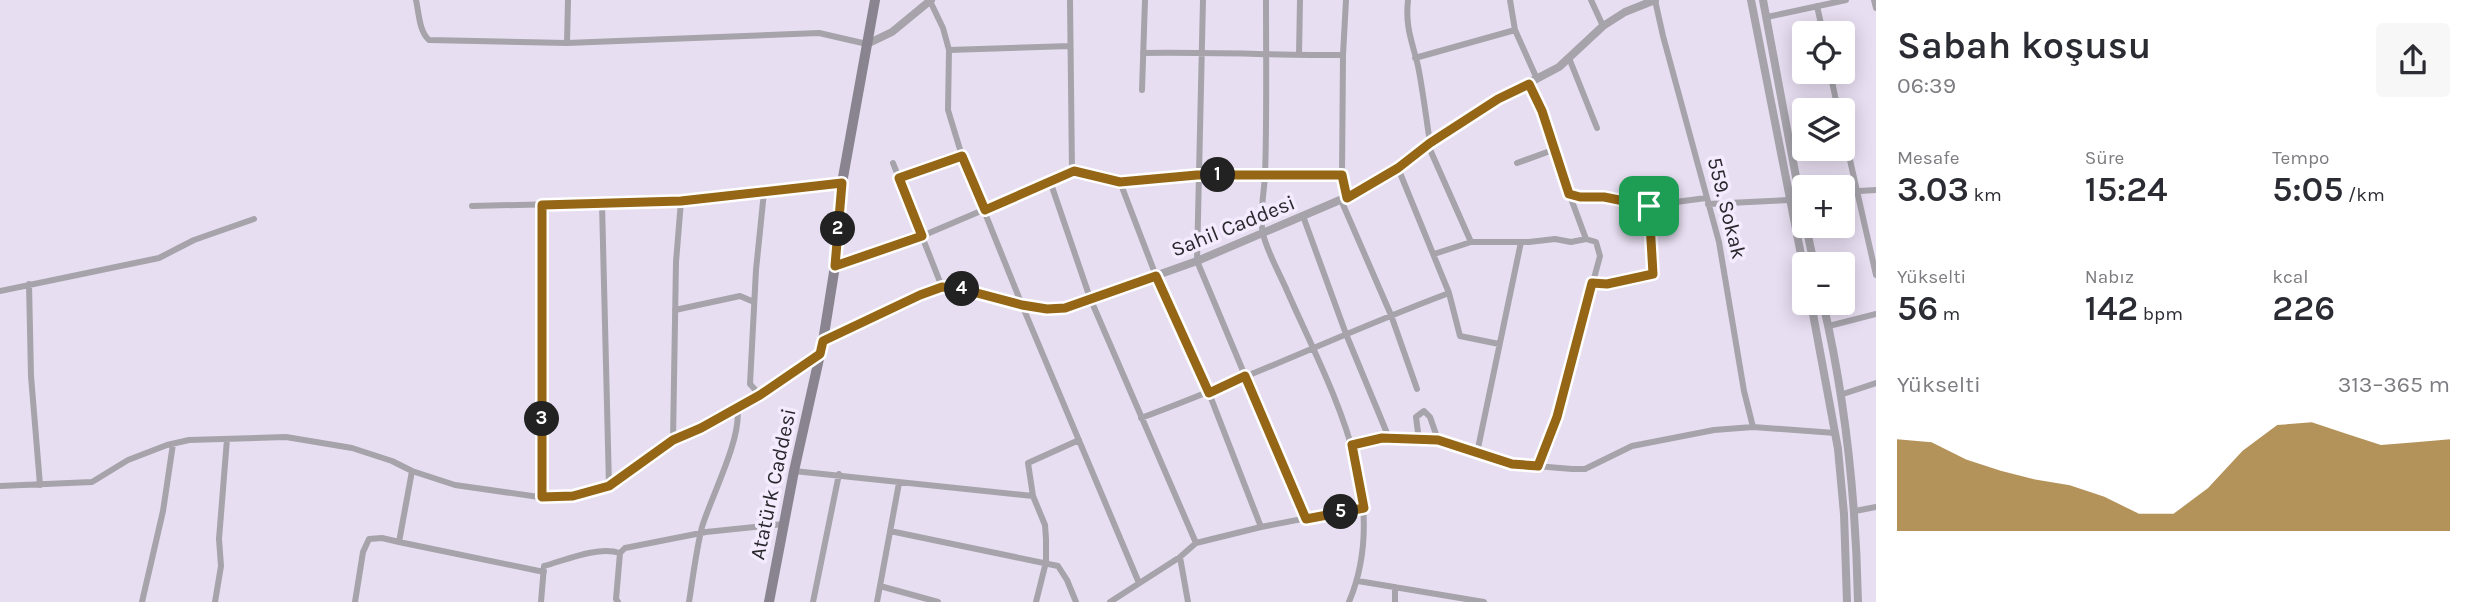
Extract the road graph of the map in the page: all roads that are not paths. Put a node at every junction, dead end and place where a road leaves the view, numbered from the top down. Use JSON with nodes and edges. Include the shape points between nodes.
{"nodes":[{"id":1,"x":416,"y":0,"type":"edge"},
{"id":2,"x":568,"y":0,"type":"edge"},
{"id":3,"x":874,"y":0,"type":"edge"},
{"id":4,"x":930,"y":0,"type":"edge"},
{"id":5,"x":1070,"y":0,"type":"edge"},
{"id":6,"x":1145,"y":0,"type":"edge"},
{"id":7,"x":1203,"y":0,"type":"edge"},
{"id":8,"x":1266,"y":0,"type":"edge"},
{"id":9,"x":1300,"y":0,"type":"edge"},
{"id":10,"x":1346,"y":0,"type":"edge"},
{"id":11,"x":1408,"y":0,"type":"edge"},
{"id":12,"x":1510,"y":0,"type":"edge"},
{"id":13,"x":1591,"y":0,"type":"edge"},
{"id":14,"x":1656,"y":0,"type":"edge"},
{"id":15,"x":1751,"y":0,"type":"edge"},
{"id":16,"x":1763,"y":0,"type":"edge"},
{"id":17,"x":1846,"y":0,"type":"edge"},
{"id":18,"x":1874,"y":0,"type":"edge"},
{"id":19,"x":1818,"y":6,"type":"junction"},
{"id":20,"x":1876,"y":8,"type":"edge"},
{"id":21,"x":1767,"y":17,"type":"junction"},
{"id":22,"x":1821,"y":21,"type":"edge"},
{"id":23,"x":1603,"y":26,"type":"junction"},
{"id":24,"x":1515,"y":30,"type":"junction"},
{"id":25,"x":567,"y":43,"type":"junction"},
{"id":26,"x":867,"y":44,"type":"junction"},
{"id":27,"x":1070,"y":46,"type":"junction"},
{"id":28,"x":949,"y":50,"type":"junction"},
{"id":29,"x":1200,"y":52,"type":"junction"},
{"id":30,"x":1143,"y":53,"type":"junction"},
{"id":31,"x":1266,"y":55,"type":"junction"},
{"id":32,"x":1299,"y":55,"type":"junction"},
{"id":33,"x":1343,"y":55,"type":"junction"},
{"id":34,"x":1415,"y":58,"type":"junction"},
{"id":35,"x":1569,"y":58,"type":"junction"},
{"id":36,"x":1533,"y":82,"type":"junction"},
{"id":37,"x":1142,"y":90,"type":"dead end"},
{"id":38,"x":1597,"y":128,"type":"dead end"},
{"id":39,"x":1429,"y":144,"type":"junction"},
{"id":40,"x":1553,"y":150,"type":"junction"},
{"id":41,"x":962,"y":156,"type":"junction"},
{"id":42,"x":1851,"y":161,"type":"edge"},
{"id":43,"x":893,"y":163,"type":"dead end"},
{"id":44,"x":1517,"y":163,"type":"dead end"},
{"id":45,"x":1398,"y":168,"type":"junction"},
{"id":46,"x":1072,"y":172,"type":"junction"},
{"id":47,"x":1197,"y":175,"type":"junction"},
{"id":48,"x":1265,"y":175,"type":"junction"},
{"id":49,"x":1342,"y":175,"type":"junction"},
{"id":50,"x":1793,"y":175,"type":"edge"},
{"id":51,"x":1794,"y":175,"type":"edge"},
{"id":52,"x":899,"y":178,"type":"junction"},
{"id":53,"x":1050,"y":181,"type":"junction"},
{"id":54,"x":1120,"y":182,"type":"junction"},
{"id":55,"x":842,"y":183,"type":"junction"},
{"id":56,"x":1876,"y":190,"type":"edge"},
{"id":57,"x":1855,"y":191,"type":"edge"},
{"id":58,"x":1858,"y":191,"type":"junction"},
{"id":59,"x":764,"y":192,"type":"junction"},
{"id":60,"x":1569,"y":194,"type":"junction"},
{"id":61,"x":1792,"y":197,"type":"edge"},
{"id":62,"x":1344,"y":199,"type":"junction"},
{"id":63,"x":681,"y":201,"type":"junction"},
{"id":64,"x":1707,"y":201,"type":"junction"},
{"id":65,"x":602,"y":203,"type":"junction"},
{"id":66,"x":542,"y":205,"type":"junction"},
{"id":67,"x":472,"y":206,"type":"dead end"},
{"id":68,"x":1649,"y":206,"type":"junction"},
{"id":69,"x":985,"y":210,"type":"junction"},
{"id":70,"x":1303,"y":216,"type":"junction"},
{"id":71,"x":254,"y":219,"type":"dead end"},
{"id":72,"x":1262,"y":233,"type":"junction"},
{"id":73,"x":922,"y":236,"type":"junction"},
{"id":74,"x":1586,"y":239,"type":"junction"},
{"id":75,"x":1471,"y":242,"type":"junction"},
{"id":76,"x":1521,"y":242,"type":"junction"},
{"id":77,"x":1434,"y":254,"type":"junction"},
{"id":78,"x":1197,"y":261,"type":"junction"},
{"id":79,"x":835,"y":266,"type":"junction"},
{"id":80,"x":1876,"y":275,"type":"edge"},
{"id":81,"x":1156,"y":276,"type":"junction"},
{"id":82,"x":1592,"y":283,"type":"junction"},
{"id":83,"x":29,"y":284,"type":"junction"},
{"id":84,"x":942,"y":287,"type":"junction"},
{"id":85,"x":0,"y":291,"type":"edge"},
{"id":86,"x":1449,"y":293,"type":"junction"},
{"id":87,"x":1090,"y":298,"type":"junction"},
{"id":88,"x":754,"y":302,"type":"junction"},
{"id":89,"x":1022,"y":305,"type":"junction"},
{"id":90,"x":675,"y":310,"type":"junction"},
{"id":91,"x":1876,"y":314,"type":"edge"},
{"id":92,"x":1391,"y":315,"type":"junction"},
{"id":93,"x":1813,"y":315,"type":"edge"},
{"id":94,"x":1826,"y":315,"type":"edge"},
{"id":95,"x":1829,"y":326,"type":"junction"},
{"id":96,"x":1346,"y":334,"type":"junction"},
{"id":97,"x":823,"y":341,"type":"junction"},
{"id":98,"x":1499,"y":344,"type":"junction"},
{"id":99,"x":1312,"y":347,"type":"junction"},
{"id":100,"x":820,"y":354,"type":"junction"},
{"id":101,"x":1245,"y":376,"type":"junction"},
{"id":102,"x":1876,"y":383,"type":"edge"},
{"id":103,"x":1418,"y":389,"type":"dead end"},
{"id":104,"x":1209,"y":393,"type":"junction"},
{"id":105,"x":760,"y":395,"type":"junction"},
{"id":106,"x":1840,"y":395,"type":"junction"},
{"id":107,"x":737,"y":408,"type":"junction"},
{"id":108,"x":1141,"y":418,"type":"junction"},
{"id":109,"x":1753,"y":427,"type":"junction"},
{"id":110,"x":1835,"y":433,"type":"junction"},
{"id":111,"x":1389,"y":438,"type":"junction"},
{"id":112,"x":227,"y":439,"type":"junction"},
{"id":113,"x":673,"y":440,"type":"junction"},
{"id":114,"x":1079,"y":440,"type":"junction"},
{"id":115,"x":1419,"y":440,"type":"junction"},
{"id":116,"x":1438,"y":440,"type":"junction"},
{"id":117,"x":173,"y":443,"type":"junction"},
{"id":118,"x":1352,"y":445,"type":"junction"},
{"id":119,"x":1476,"y":453,"type":"junction"},
{"id":120,"x":1538,"y":466,"type":"junction"},
{"id":121,"x":412,"y":471,"type":"junction"},
{"id":122,"x":794,"y":471,"type":"junction"},
{"id":123,"x":839,"y":474,"type":"junction"},
{"id":124,"x":899,"y":483,"type":"junction"},
{"id":125,"x":40,"y":485,"type":"junction"},
{"id":126,"x":0,"y":486,"type":"edge"},
{"id":127,"x":609,"y":486,"type":"junction"},
{"id":128,"x":1033,"y":496,"type":"junction"},
{"id":129,"x":542,"y":497,"type":"junction"},
{"id":130,"x":1876,"y":507,"type":"edge"},
{"id":131,"x":1364,"y":508,"type":"junction"},
{"id":132,"x":1855,"y":511,"type":"junction"},
{"id":133,"x":1306,"y":519,"type":"junction"},
{"id":134,"x":784,"y":524,"type":"junction"},
{"id":135,"x":1261,"y":527,"type":"junction"},
{"id":136,"x":890,"y":531,"type":"junction"},
{"id":137,"x":701,"y":533,"type":"junction"},
{"id":138,"x":399,"y":542,"type":"junction"},
{"id":139,"x":1196,"y":543,"type":"junction"},
{"id":140,"x":621,"y":553,"type":"junction"},
{"id":141,"x":1180,"y":557,"type":"junction"},
{"id":142,"x":1046,"y":562,"type":"junction"},
{"id":143,"x":544,"y":572,"type":"junction"},
{"id":144,"x":1358,"y":580,"type":"junction"},
{"id":145,"x":1139,"y":583,"type":"junction"},
{"id":146,"x":880,"y":586,"type":"junction"},
{"id":147,"x":1395,"y":587,"type":"junction"},
{"id":148,"x":142,"y":602,"type":"edge"},
{"id":149,"x":215,"y":602,"type":"edge"},
{"id":150,"x":355,"y":602,"type":"edge"},
{"id":151,"x":541,"y":602,"type":"edge"},
{"id":152,"x":618,"y":602,"type":"edge"},
{"id":153,"x":689,"y":602,"type":"edge"},
{"id":154,"x":769,"y":602,"type":"edge"},
{"id":155,"x":813,"y":602,"type":"edge"},
{"id":156,"x":877,"y":602,"type":"edge"},
{"id":157,"x":938,"y":602,"type":"edge"},
{"id":158,"x":1036,"y":602,"type":"edge"},
{"id":159,"x":1076,"y":602,"type":"edge"},
{"id":160,"x":1110,"y":602,"type":"edge"},
{"id":161,"x":1188,"y":602,"type":"edge"},
{"id":162,"x":1349,"y":602,"type":"edge"},
{"id":163,"x":1395,"y":602,"type":"edge"},
{"id":164,"x":1484,"y":602,"type":"edge"},
{"id":165,"x":1847,"y":602,"type":"edge"},
{"id":166,"x":1858,"y":602,"type":"edge"}],
"edges":[{"from":1,"to":25,"type":"street","via":[[429,40]]},
{"from":2,"to":25,"type":"street"},
{"from":3,"to":26,"type":"main road","name":"Atatürk Caddesi"},
{"from":4,"to":26,"type":"street","via":[[892,32]]},
{"from":4,"to":28,"type":"street"},
{"from":5,"to":27,"type":"street"},
{"from":6,"to":30,"type":"street"},
{"from":7,"to":29,"type":"street"},
{"from":8,"to":31,"type":"street"},
{"from":9,"to":32,"type":"street"},
{"from":10,"to":33,"type":"street"},
{"from":11,"to":34,"type":"street","via":[[1406,16]]},
{"from":12,"to":24,"type":"street"},
{"from":13,"to":23,"type":"street"},
{"from":14,"to":23,"type":"street","name":"Sahil Caddesi"},
{"from":14,"to":64,"type":"street","name":"559. Sokak"},
{"from":15,"to":50,"type":"street"},
{"from":16,"to":21,"type":"street"},
{"from":17,"to":19,"type":"street"},
{"from":18,"to":20,"type":"street"},
{"from":19,"to":21,"type":"street"},
{"from":19,"to":22,"type":"street"},
{"from":21,"to":51,"type":"street"},
{"from":23,"to":35,"type":"street","name":"Sahil Caddesi"},
{"from":24,"to":34,"type":"street"},
{"from":24,"to":36,"type":"street"},
{"from":25,"to":26,"type":"street","via":[[819,33]]},
{"from":26,"to":55,"type":"main road","name":"Atatürk Caddesi"},
{"from":27,"to":28,"type":"street"},
{"from":27,"to":46,"type":"street"},
{"from":28,"to":41,"type":"street","via":[[948,110]]},
{"from":29,"to":30,"type":"street"},
{"from":29,"to":31,"type":"street"},
{"from":29,"to":47,"type":"street"},
{"from":30,"to":37,"type":"street"},
{"from":31,"to":32,"type":"street"},
{"from":31,"to":48,"type":"street"},
{"from":32,"to":33,"type":"street"},
{"from":33,"to":49,"type":"street"},
{"from":34,"to":39,"type":"street"},
{"from":35,"to":36,"type":"street","name":"Sahil Caddesi"},
{"from":35,"to":38,"type":"street"},
{"from":36,"to":39,"type":"street","name":"Sahil Caddesi"},
{"from":36,"to":40,"type":"street"},
{"from":39,"to":45,"type":"street","name":"Sahil Caddesi"},
{"from":39,"to":75,"type":"street"},
{"from":40,"to":44,"type":"street"},
{"from":40,"to":60,"type":"street"},
{"from":41,"to":52,"type":"street"},
{"from":41,"to":69,"type":"street"},
{"from":42,"to":58,"type":"street"},
{"from":43,"to":52,"type":"street"},
{"from":45,"to":62,"type":"street","name":"Sahil Caddesi"},
{"from":45,"to":77,"type":"street"},
{"from":46,"to":53,"type":"street"},
{"from":46,"to":54,"type":"street"},
{"from":47,"to":48,"type":"street"},
{"from":47,"to":54,"type":"street"},
{"from":47,"to":78,"type":"street"},
{"from":48,"to":49,"type":"street"},
{"from":48,"to":72,"type":"street"},
{"from":49,"to":62,"type":"street"},
{"from":52,"to":73,"type":"street"},
{"from":53,"to":69,"type":"street"},
{"from":53,"to":87,"type":"street"},
{"from":54,"to":81,"type":"street"},
{"from":55,"to":59,"type":"street"},
{"from":55,"to":79,"type":"main road","name":"Atatürk Caddesi"},
{"from":56,"to":58,"type":"street"},
{"from":57,"to":58,"type":"street"},
{"from":58,"to":80,"type":"street"},
{"from":59,"to":63,"type":"street"},
{"from":59,"to":88,"type":"street"},
{"from":60,"to":68,"type":"street"},
{"from":60,"to":74,"type":"street"},
{"from":61,"to":64,"type":"street"},
{"from":62,"to":70,"type":"street","name":"Sahil Caddesi"},
{"from":62,"to":92,"type":"street"},
{"from":63,"to":65,"type":"street"},
{"from":63,"to":90,"type":"street"},
{"from":64,"to":68,"type":"street"},
{"from":64,"to":109,"type":"street","name":"559. Sokak","via":[[1722,256]]},
{"from":65,"to":66,"type":"street"},
{"from":65,"to":127,"type":"street"},
{"from":66,"to":67,"type":"street"},
{"from":66,"to":129,"type":"street"},
{"from":68,"to":82,"type":"street","via":[[1653,274]]},
{"from":69,"to":73,"type":"street"},
{"from":69,"to":89,"type":"street"},
{"from":70,"to":72,"type":"street","name":"Sahil Caddesi"},
{"from":70,"to":96,"type":"street"},
{"from":71,"to":83,"type":"street","via":[[159,258]]},
{"from":72,"to":78,"type":"street","name":"Sahil Caddesi"},
{"from":72,"to":99,"type":"street"},
{"from":73,"to":79,"type":"street"},
{"from":73,"to":84,"type":"street"},
{"from":74,"to":76,"type":"street"},
{"from":74,"to":82,"type":"street","via":[[1596,242],[1601,251]]},
{"from":75,"to":76,"type":"street"},
{"from":75,"to":77,"type":"street"},
{"from":76,"to":98,"type":"street"},
{"from":77,"to":86,"type":"street"},
{"from":78,"to":81,"type":"street","name":"Sahil Caddesi"},
{"from":78,"to":101,"type":"street"},
{"from":79,"to":97,"type":"main road","name":"Atatürk Caddesi"},
{"from":81,"to":87,"type":"street","name":"Sahil Caddesi"},
{"from":81,"to":104,"type":"street"},
{"from":82,"to":120,"type":"street","via":[[1557,417]]},
{"from":83,"to":85,"type":"street"},
{"from":83,"to":125,"type":"street"},
{"from":84,"to":89,"type":"street","name":"Sahil Caddesi"},
{"from":84,"to":97,"type":"street"},
{"from":86,"to":92,"type":"street"},
{"from":86,"to":98,"type":"street","via":[[1460,336]]},
{"from":87,"to":89,"type":"street","name":"Sahil Caddesi","via":[[1065,308]]},
{"from":87,"to":108,"type":"street"},
{"from":88,"to":90,"type":"street","via":[[740,296]]},
{"from":88,"to":105,"type":"street","via":[[750,384]]},
{"from":89,"to":114,"type":"street"},
{"from":90,"to":113,"type":"street"},
{"from":91,"to":95,"type":"street"},
{"from":92,"to":96,"type":"street"},
{"from":92,"to":103,"type":"street"},
{"from":93,"to":110,"type":"street"},
{"from":94,"to":95,"type":"street"},
{"from":95,"to":106,"type":"street"},
{"from":96,"to":99,"type":"street"},
{"from":96,"to":111,"type":"street"},
{"from":97,"to":100,"type":"main road","name":"Atatürk Caddesi"},
{"from":98,"to":119,"type":"street"},
{"from":99,"to":101,"type":"street"},
{"from":99,"to":118,"type":"street"},
{"from":100,"to":105,"type":"street"},
{"from":100,"to":122,"type":"main road","name":"Atatürk Caddesi"},
{"from":101,"to":104,"type":"street"},
{"from":101,"to":133,"type":"street"},
{"from":102,"to":106,"type":"street"},
{"from":104,"to":108,"type":"street"},
{"from":104,"to":135,"type":"street"},
{"from":105,"to":107,"type":"street"},
{"from":106,"to":132,"type":"street"},
{"from":107,"to":113,"type":"street"},
{"from":107,"to":137,"type":"street","via":[[731,448]]},
{"from":108,"to":139,"type":"street"},
{"from":109,"to":110,"type":"street"},
{"from":109,"to":120,"type":"street","via":[[1632,446],[1585,468]]},
{"from":110,"to":165,"type":"street"},
{"from":111,"to":115,"type":"street"},
{"from":111,"to":118,"type":"street"},
{"from":112,"to":117,"type":"street"},
{"from":112,"to":121,"type":"street","via":[[286,437],[352,448]]},
{"from":112,"to":149,"type":"street"},
{"from":113,"to":127,"type":"street"},
{"from":114,"to":128,"type":"street","via":[[1028,463]]},
{"from":114,"to":145,"type":"street"},
{"from":115,"to":116,"type":"street"},
{"from":115,"to":116,"type":"street","via":[[1416,417],[1424,411]]},
{"from":116,"to":119,"type":"street"},
{"from":117,"to":125,"type":"street","via":[[128,460],[92,482]]},
{"from":117,"to":148,"type":"street"},
{"from":118,"to":131,"type":"street"},
{"from":119,"to":120,"type":"street"},
{"from":121,"to":129,"type":"street","via":[[455,485]]},
{"from":121,"to":138,"type":"street"},
{"from":122,"to":123,"type":"street"},
{"from":122,"to":134,"type":"main road","name":"Atatürk Caddesi"},
{"from":123,"to":124,"type":"street"},
{"from":123,"to":155,"type":"street"},
{"from":124,"to":128,"type":"street"},
{"from":124,"to":136,"type":"street"},
{"from":125,"to":126,"type":"street"},
{"from":127,"to":129,"type":"street","via":[[573,496]]},
{"from":128,"to":142,"type":"street","via":[[1045,525]]},
{"from":130,"to":132,"type":"street"},
{"from":131,"to":133,"type":"street"},
{"from":131,"to":144,"type":"street"},
{"from":132,"to":166,"type":"street"},
{"from":133,"to":135,"type":"street"},
{"from":134,"to":137,"type":"street"},
{"from":134,"to":154,"type":"main road","name":"Atatürk Caddesi"},
{"from":135,"to":139,"type":"street"},
{"from":136,"to":142,"type":"street"},
{"from":136,"to":146,"type":"street"},
{"from":137,"to":140,"type":"street","via":[[625,548]]},
{"from":137,"to":153,"type":"street"},
{"from":138,"to":143,"type":"street"},
{"from":138,"to":150,"type":"street","via":[[369,540]]},
{"from":139,"to":141,"type":"street"},
{"from":140,"to":143,"type":"street","via":[[580,556],[544,566]]},
{"from":140,"to":152,"type":"street"},
{"from":141,"to":145,"type":"street"},
{"from":141,"to":161,"type":"street"},
{"from":142,"to":158,"type":"street"},
{"from":142,"to":159,"type":"street","via":[[1058,566]]},
{"from":143,"to":151,"type":"street"},
{"from":144,"to":147,"type":"street"},
{"from":144,"to":162,"type":"street"},
{"from":145,"to":160,"type":"street"},
{"from":146,"to":156,"type":"street"},
{"from":146,"to":157,"type":"street"},
{"from":147,"to":163,"type":"street"},
{"from":147,"to":164,"type":"street"}]}
